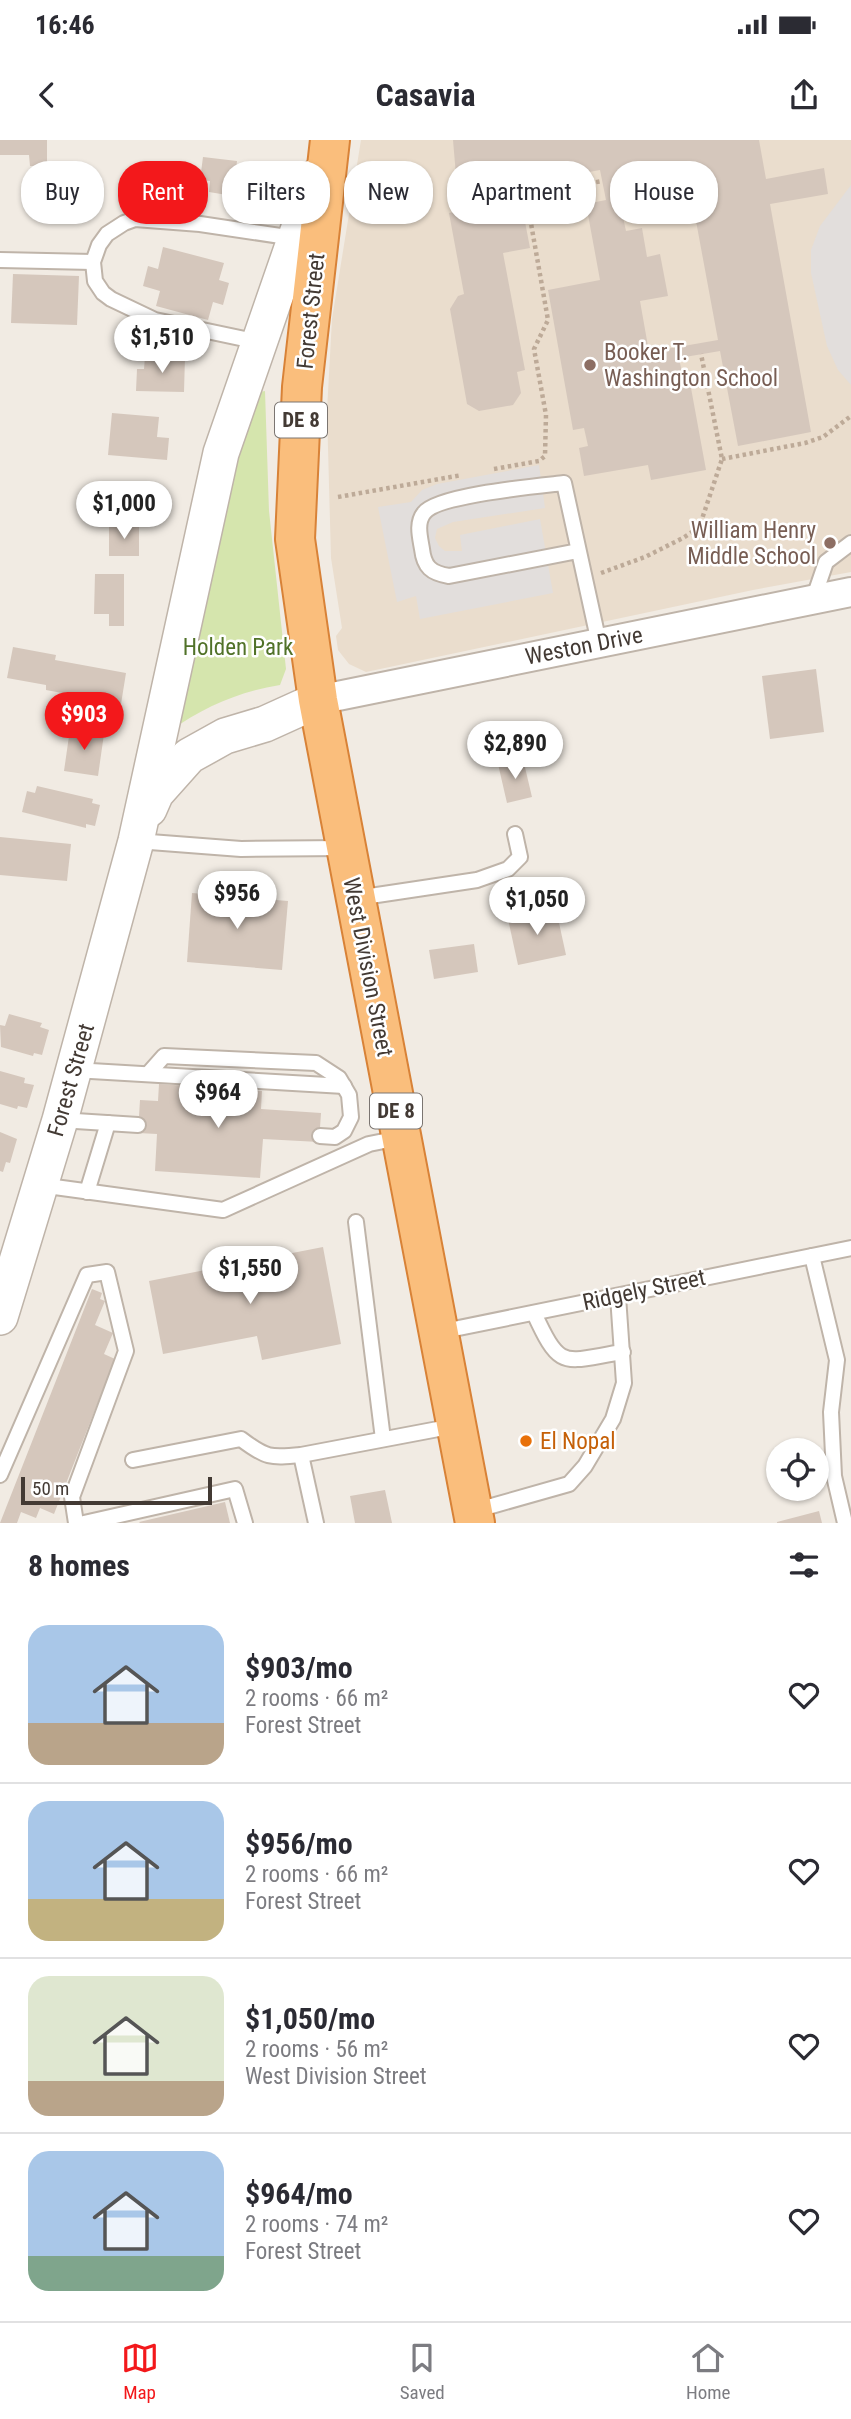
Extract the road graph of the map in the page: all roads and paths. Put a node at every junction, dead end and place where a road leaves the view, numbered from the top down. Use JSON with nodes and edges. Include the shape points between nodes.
{"nodes":[{"id":1,"x":329,"y":140,"type":"edge"},
{"id":2,"x":602,"y":181,"type":"dead end"},
{"id":3,"x":295,"y":238,"type":"junction"},
{"id":4,"x":0,"y":260,"type":"edge"},
{"id":5,"x":93,"y":262,"type":"junction"},
{"id":6,"x":259,"y":342,"type":"junction"},
{"id":7,"x":701,"y":354,"type":"dead end"},
{"id":8,"x":851,"y":416,"type":"edge"},
{"id":9,"x":722,"y":459,"type":"junction"},
{"id":10,"x":485,"y":471,"type":"dead end"},
{"id":11,"x":472,"y":473,"type":"dead end"},
{"id":12,"x":338,"y":497,"type":"dead end"},
{"id":13,"x":851,"y":543,"type":"edge"},
{"id":14,"x":578,"y":551,"type":"junction"},
{"id":15,"x":599,"y":573,"type":"dead end"},
{"id":16,"x":851,"y":592,"type":"edge"},
{"id":17,"x":813,"y":600,"type":"junction"},
{"id":18,"x":599,"y":643,"type":"junction"},
{"id":19,"x":318,"y":700,"type":"junction"},
{"id":20,"x":515,"y":834,"type":"dead end"},
{"id":21,"x":136,"y":841,"type":"junction"},
{"id":22,"x":346,"y":848,"type":"junction"},
{"id":23,"x":355,"y":898,"type":"junction"},
{"id":24,"x":74,"y":1070,"type":"junction"},
{"id":25,"x":148,"y":1074,"type":"junction"},
{"id":26,"x":344,"y":1086,"type":"junction"},
{"id":27,"x":61,"y":1120,"type":"junction"},
{"id":28,"x":108,"y":1123,"type":"junction"},
{"id":29,"x":138,"y":1125,"type":"dead end"},
{"id":30,"x":320,"y":1136,"type":"dead end"},
{"id":31,"x":401,"y":1138,"type":"junction"},
{"id":32,"x":40,"y":1185,"type":"junction"},
{"id":33,"x":88,"y":1192,"type":"junction"},
{"id":34,"x":356,"y":1222,"type":"dead end"},
{"id":35,"x":851,"y":1248,"type":"edge"},
{"id":36,"x":812,"y":1256,"type":"junction"},
{"id":37,"x":618,"y":1296,"type":"junction"},
{"id":38,"x":534,"y":1313,"type":"junction"},
{"id":39,"x":0,"y":1317,"type":"edge"},
{"id":40,"x":438,"y":1333,"type":"junction"},
{"id":41,"x":623,"y":1352,"type":"junction"},
{"id":42,"x":456,"y":1426,"type":"junction"},
{"id":43,"x":383,"y":1439,"type":"junction"},
{"id":44,"x":302,"y":1455,"type":"junction"},
{"id":45,"x":134,"y":1460,"type":"dead end"},
{"id":46,"x":0,"y":1475,"type":"edge"},
{"id":47,"x":473,"y":1517,"type":"edge"},
{"id":48,"x":76,"y":1523,"type":"edge"},
{"id":49,"x":84,"y":1523,"type":"edge"},
{"id":50,"x":245,"y":1523,"type":"edge"},
{"id":51,"x":316,"y":1523,"type":"edge"},
{"id":52,"x":845,"y":1523,"type":"edge"}],
"edges":[{"from":1,"to":3,"type":"street","name":"Forest Street"},
{"from":1,"to":19,"type":"highway","name":"Forest Street","number":"DE 8","via":[[302,387],[295,539]]},
{"from":2,"to":10,"type":"path","via":[[526,195],[548,320],[534,349],[546,415],[545,456]]},
{"from":3,"to":5,"type":"lane","via":[[200,223],[135,219],[107,234]]},
{"from":3,"to":6,"type":"street","name":"Forest Street"},
{"from":4,"to":5,"type":"lane"},
{"from":5,"to":6,"type":"lane","via":[[96,281],[111,299],[155,320]]},
{"from":6,"to":21,"type":"street","name":"Forest Street","via":[[221,453]]},
{"from":7,"to":9,"type":"path"},
{"from":8,"to":9,"type":"path","via":[[823,437]]},
{"from":9,"to":15,"type":"path","via":[[695,530],[645,557]]},
{"from":11,"to":12,"type":"path"},
{"from":13,"to":17,"type":"lane","via":[[826,562]]},
{"from":14,"to":14,"type":"lane","via":[[564,483],[474,495],[434,505],[420,519],[424,562],[439,575]]},
{"from":14,"to":18,"type":"lane"},
{"from":16,"to":17,"type":"street","name":"Weston Drive"},
{"from":17,"to":18,"type":"street","name":"Weston Drive"},
{"from":18,"to":19,"type":"street","name":"Weston Drive"},
{"from":19,"to":21,"type":"street","name":"Forest Street","via":[[225,736],[189,756],[156,793]]},
{"from":19,"to":22,"type":"highway","name":"West Division Street","number":"DE 8"},
{"from":20,"to":23,"type":"lane","via":[[520,857],[508,869],[477,880]]},
{"from":21,"to":22,"type":"lane","via":[[242,849]]},
{"from":21,"to":24,"type":"street","name":"Forest Street"},
{"from":22,"to":23,"type":"highway","name":"West Division Street","number":"DE 8"},
{"from":23,"to":31,"type":"highway","name":"West Division Street","number":"DE 8"},
{"from":24,"to":25,"type":"lane"},
{"from":24,"to":27,"type":"street","name":"Forest Street"},
{"from":25,"to":26,"type":"lane"},
{"from":25,"to":26,"type":"lane","via":[[164,1056],[316,1063]]},
{"from":26,"to":30,"type":"lane","via":[[351,1117],[335,1137]]},
{"from":27,"to":28,"type":"lane"},
{"from":27,"to":32,"type":"street","name":"Forest Street"},
{"from":28,"to":29,"type":"lane"},
{"from":28,"to":33,"type":"lane"},
{"from":31,"to":33,"type":"lane","via":[[369,1144],[223,1210]]},
{"from":31,"to":40,"type":"highway","name":"West Division Street","number":"DE 8"},
{"from":32,"to":33,"type":"lane"},
{"from":32,"to":39,"type":"street","name":"Forest Street"},
{"from":34,"to":43,"type":"lane"},
{"from":35,"to":36,"type":"lane","name":"Ridgely Street"},
{"from":36,"to":37,"type":"lane","name":"Ridgely Street"},
{"from":36,"to":52,"type":"lane","via":[[837,1360],[831,1412],[834,1476]]},
{"from":37,"to":38,"type":"lane","name":"Ridgely Street"},
{"from":37,"to":41,"type":"lane"},
{"from":38,"to":40,"type":"lane","name":"Ridgely Street"},
{"from":38,"to":41,"type":"lane","via":[[557,1355],[569,1360]]},
{"from":40,"to":42,"type":"highway","name":"West Division Street","number":"DE 8"},
{"from":41,"to":47,"type":"lane","via":[[624,1383],[613,1419],[569,1484]]},
{"from":42,"to":43,"type":"lane"},
{"from":42,"to":47,"type":"highway","name":"West Division Street","number":"DE 8"},
{"from":43,"to":44,"type":"lane"},
{"from":44,"to":45,"type":"lane","via":[[261,1455],[241,1439]]},
{"from":44,"to":51,"type":"lane"},
{"from":46,"to":48,"type":"lane","via":[[86,1275],[107,1272],[125,1351],[72,1497]]},
{"from":49,"to":50,"type":"lane","via":[[235,1489]]}]}
